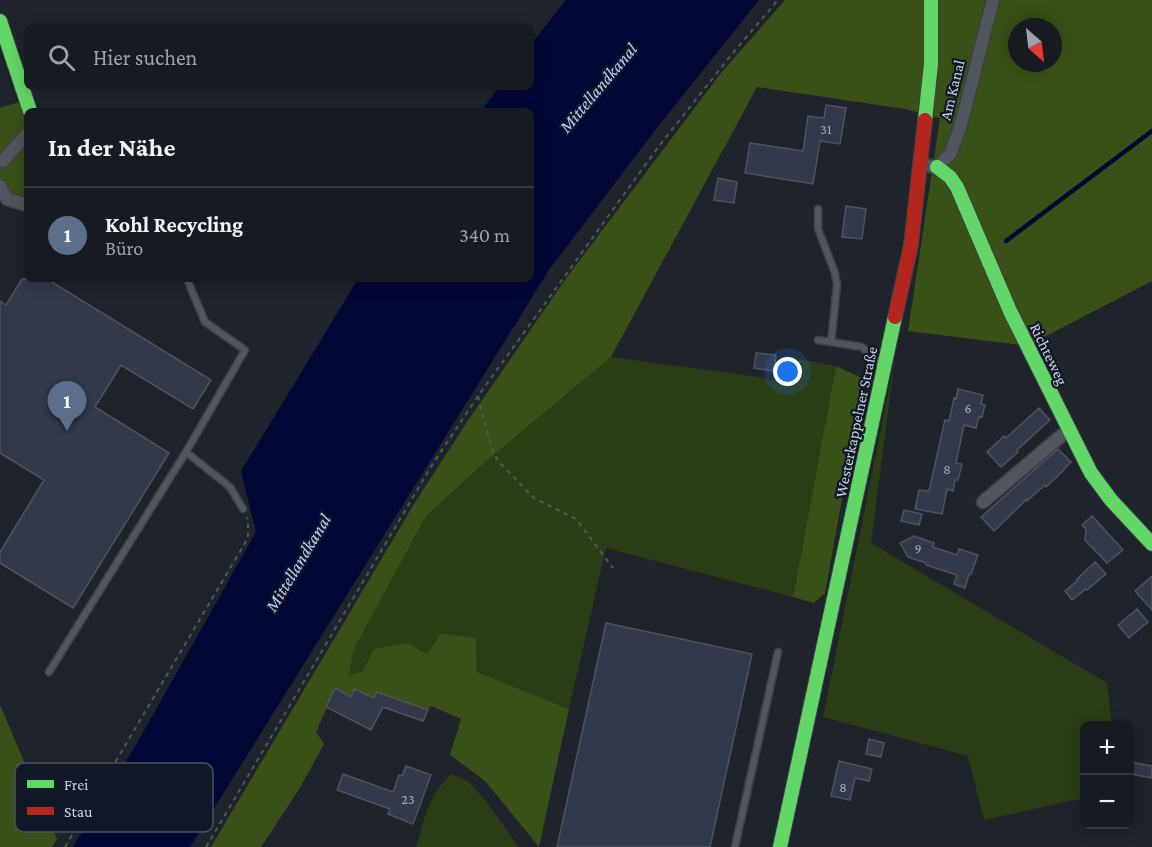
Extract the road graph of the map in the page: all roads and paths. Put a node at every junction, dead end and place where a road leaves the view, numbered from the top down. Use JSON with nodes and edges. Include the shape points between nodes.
{"nodes":[{"id":1,"x":778,"y":0,"type":"edge"},
{"id":2,"x":932,"y":0,"type":"edge"},
{"id":3,"x":993,"y":0,"type":"edge"},
{"id":4,"x":0,"y":21,"type":"edge"},
{"id":5,"x":29,"y":108,"type":"edge"},
{"id":6,"x":24,"y":138,"type":"edge"},
{"id":7,"x":1,"y":165,"type":"edge"},
{"id":8,"x":921,"y":166,"type":"junction"},
{"id":9,"x":937,"y":167,"type":"junction"},
{"id":10,"x":0,"y":186,"type":"edge"},
{"id":11,"x":24,"y":203,"type":"edge"},
{"id":12,"x":818,"y":209,"type":"dead end"},
{"id":13,"x":188,"y":282,"type":"edge"},
{"id":14,"x":818,"y":340,"type":"dead end"},
{"id":15,"x":831,"y":342,"type":"junction"},
{"id":16,"x":885,"y":369,"type":"junction"},
{"id":17,"x":478,"y":396,"type":"junction"},
{"id":18,"x":1068,"y":430,"type":"junction"},
{"id":19,"x":186,"y":452,"type":"junction"},
{"id":20,"x":984,"y":502,"type":"dead end"},
{"id":21,"x":243,"y":509,"type":"joint"},
{"id":22,"x":1152,"y":544,"type":"edge"},
{"id":23,"x":613,"y":568,"type":"dead end"},
{"id":24,"x":778,"y":652,"type":"dead end"},
{"id":25,"x":49,"y":672,"type":"dead end"},
{"id":26,"x":115,"y":763,"type":"edge"},
{"id":27,"x":74,"y":832,"type":"edge"},
{"id":28,"x":65,"y":847,"type":"edge"},
{"id":29,"x":207,"y":847,"type":"edge"},
{"id":30,"x":735,"y":847,"type":"edge"},
{"id":31,"x":780,"y":847,"type":"edge"}],
"edges":[{"from":1,"to":17,"type":"path","via":[[659,146]]},
{"from":2,"to":8,"type":"main road","name":"Westerkappelner Straße","via":[[931,64]]},
{"from":3,"to":9,"type":"street","name":"Am Kanal","via":[[960,128],[950,154]]},
{"from":4,"to":5,"type":"main road"},
{"from":6,"to":7,"type":"street"},
{"from":8,"to":9,"type":"street"},
{"from":8,"to":16,"type":"main road","name":"Westerkappelner Straße","via":[[911,245]]},
{"from":9,"to":18,"type":"main road","name":"Richteweg","via":[[957,188],[1010,311]]},
{"from":10,"to":11,"type":"street","via":[[7,199]]},
{"from":12,"to":15,"type":"lane","via":[[818,229],[837,285]]},
{"from":13,"to":19,"type":"lane","via":[[205,321],[245,350]]},
{"from":14,"to":15,"type":"lane"},
{"from":15,"to":16,"type":"lane","via":[[862,347]]},
{"from":16,"to":31,"type":"main road","name":"Westerkappelner Straße"},
{"from":17,"to":23,"type":"path","via":[[498,461],[534,498],[576,519]]},
{"from":17,"to":29,"type":"path","via":[[432,465]]},
{"from":18,"to":20,"type":"street"},
{"from":18,"to":22,"type":"main road","name":"Richteweg","via":[[1091,473]]},
{"from":19,"to":21,"type":"lane","via":[[230,487]]},
{"from":19,"to":25,"type":"lane"},
{"from":21,"to":26,"type":"path","via":[[248,520],[248,538]]},
{"from":24,"to":30,"type":"lane"},
{"from":27,"to":28,"type":"path"}]}
